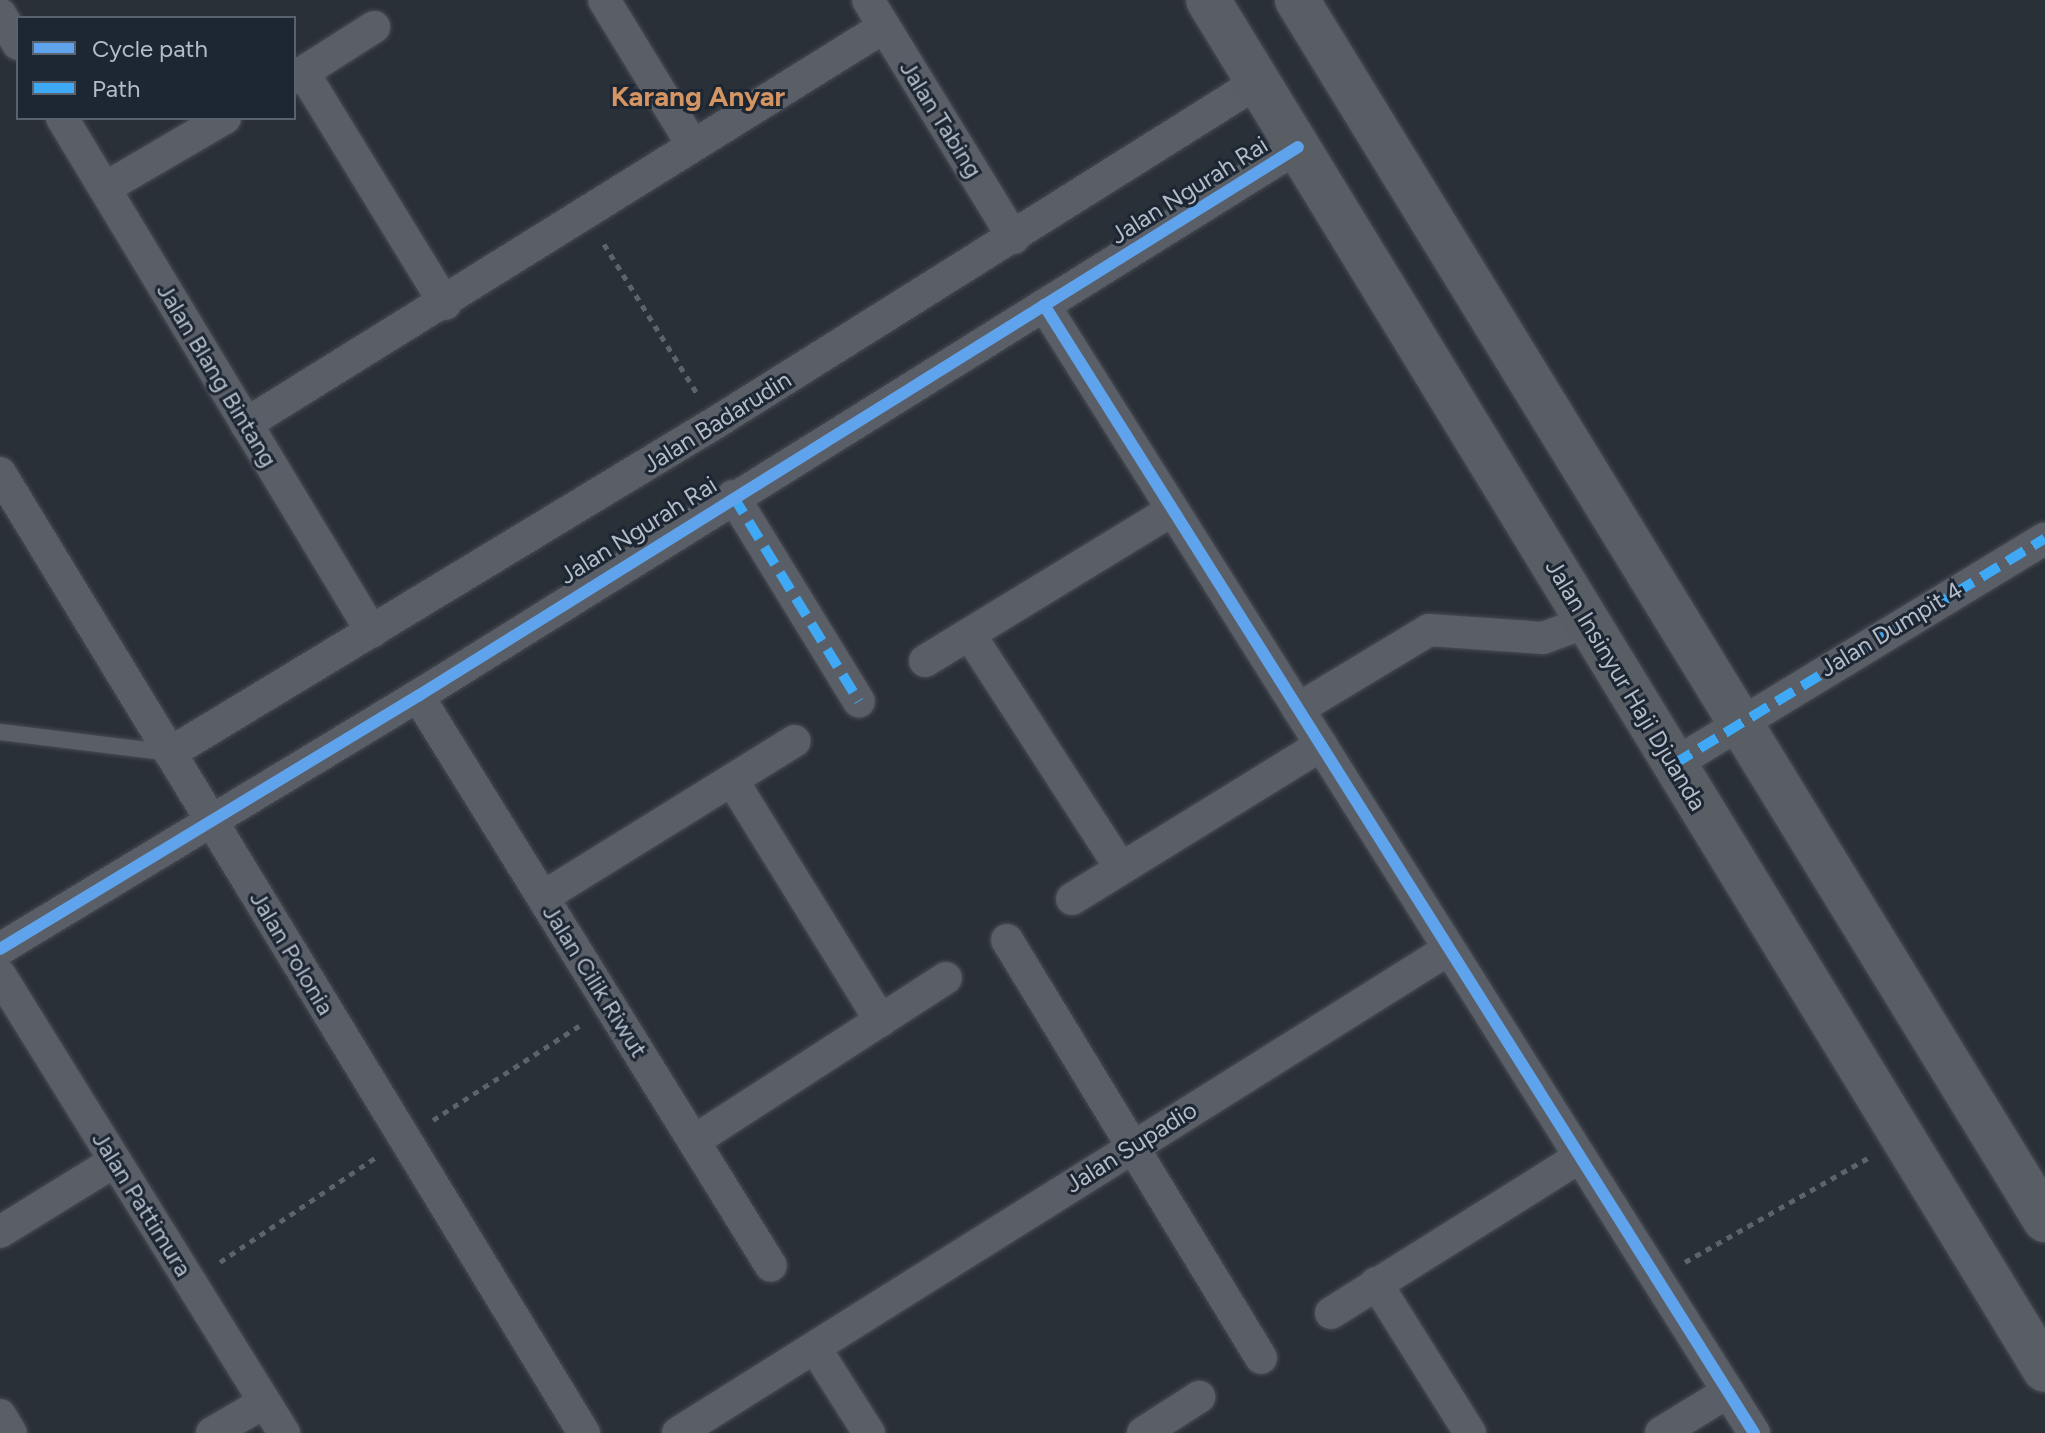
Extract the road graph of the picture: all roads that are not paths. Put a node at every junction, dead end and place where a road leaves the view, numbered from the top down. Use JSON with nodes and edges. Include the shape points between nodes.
{"nodes":[{"id":1,"x":604,"y":0,"type":"edge"},
{"id":2,"x":868,"y":0,"type":"edge"},
{"id":3,"x":1208,"y":0,"type":"edge"},
{"id":4,"x":1297,"y":0,"type":"edge"},
{"id":5,"x":0,"y":14,"type":"edge"},
{"id":6,"x":374,"y":27,"type":"dead end"},
{"id":7,"x":884,"y":27,"type":"junction"},
{"id":8,"x":16,"y":41,"type":"edge"},
{"id":9,"x":299,"y":75,"type":"edge"},
{"id":10,"x":1258,"y":82,"type":"junction"},
{"id":11,"x":63,"y":120,"type":"edge"},
{"id":12,"x":222,"y":120,"type":"edge"},
{"id":13,"x":692,"y":144,"type":"junction"},
{"id":14,"x":1298,"y":147,"type":"junction"},
{"id":15,"x":105,"y":188,"type":"junction"},
{"id":16,"x":1014,"y":238,"type":"junction"},
{"id":17,"x":445,"y":304,"type":"junction"},
{"id":18,"x":1044,"y":305,"type":"junction"},
{"id":19,"x":246,"y":424,"type":"junction"},
{"id":20,"x":0,"y":473,"type":"edge"},
{"id":21,"x":733,"y":496,"type":"junction"},
{"id":22,"x":1172,"y":510,"type":"junction"},
{"id":23,"x":2045,"y":538,"type":"edge"},
{"id":24,"x":1587,"y":622,"type":"junction"},
{"id":25,"x":372,"y":632,"type":"junction"},
{"id":26,"x":970,"y":635,"type":"junction"},
{"id":27,"x":925,"y":661,"type":"dead end"},
{"id":28,"x":418,"y":696,"type":"junction"},
{"id":29,"x":859,"y":702,"type":"dead end"},
{"id":30,"x":1298,"y":709,"type":"junction"},
{"id":31,"x":1738,"y":721,"type":"junction"},
{"id":32,"x":0,"y":732,"type":"edge"},
{"id":33,"x":795,"y":741,"type":"dead end"},
{"id":34,"x":1321,"y":745,"type":"junction"},
{"id":35,"x":170,"y":753,"type":"junction"},
{"id":36,"x":1674,"y":764,"type":"junction"},
{"id":37,"x":732,"y":780,"type":"junction"},
{"id":38,"x":212,"y":821,"type":"junction"},
{"id":39,"x":1121,"y":868,"type":"junction"},
{"id":40,"x":543,"y":897,"type":"junction"},
{"id":41,"x":1072,"y":899,"type":"dead end"},
{"id":42,"x":1007,"y":940,"type":"dead end"},
{"id":43,"x":0,"y":949,"type":"edge"},
{"id":44,"x":1449,"y":949,"type":"junction"},
{"id":45,"x":0,"y":975,"type":"edge"},
{"id":46,"x":946,"y":978,"type":"dead end"},
{"id":47,"x":881,"y":1021,"type":"junction"},
{"id":48,"x":694,"y":1141,"type":"junction"},
{"id":49,"x":1132,"y":1145,"type":"junction"},
{"id":50,"x":1580,"y":1157,"type":"junction"},
{"id":51,"x":115,"y":1161,"type":"junction"},
{"id":52,"x":2045,"y":1220,"type":"edge"},
{"id":53,"x":0,"y":1232,"type":"edge"},
{"id":54,"x":771,"y":1266,"type":"dead end"},
{"id":55,"x":1376,"y":1283,"type":"junction"},
{"id":56,"x":1331,"y":1313,"type":"dead end"},
{"id":57,"x":815,"y":1348,"type":"junction"},
{"id":58,"x":1261,"y":1358,"type":"dead end"},
{"id":59,"x":2045,"y":1370,"type":"edge"},
{"id":60,"x":1728,"y":1392,"type":"junction"},
{"id":61,"x":1199,"y":1397,"type":"dead end"},
{"id":62,"x":265,"y":1402,"type":"junction"},
{"id":63,"x":0,"y":1415,"type":"edge"},
{"id":64,"x":11,"y":1433,"type":"edge"},
{"id":65,"x":212,"y":1433,"type":"edge"},
{"id":66,"x":284,"y":1433,"type":"edge"},
{"id":67,"x":584,"y":1433,"type":"edge"},
{"id":68,"x":678,"y":1433,"type":"edge"},
{"id":69,"x":869,"y":1433,"type":"edge"},
{"id":70,"x":1143,"y":1433,"type":"edge"},
{"id":71,"x":1470,"y":1433,"type":"edge"},
{"id":72,"x":1661,"y":1433,"type":"edge"},
{"id":73,"x":1754,"y":1433,"type":"edge"}],
"edges":[{"from":1,"to":13,"type":"street"},
{"from":2,"to":7,"type":"street","name":"Jalan Tabing"},
{"from":3,"to":10,"type":"main road","name":"Jalan Insinyur Haji Djuanda"},
{"from":4,"to":31,"type":"main road"},
{"from":5,"to":8,"type":"street"},
{"from":6,"to":9,"type":"street"},
{"from":7,"to":13,"type":"street"},
{"from":7,"to":16,"type":"street","name":"Jalan Tabing"},
{"from":9,"to":17,"type":"street"},
{"from":10,"to":14,"type":"main road","name":"Jalan Insinyur Haji Djuanda"},
{"from":10,"to":16,"type":"street","name":"Jalan Badarudin"},
{"from":11,"to":15,"type":"street","name":"Jalan Blang Bintang"},
{"from":12,"to":15,"type":"street"},
{"from":13,"to":17,"type":"street"},
{"from":14,"to":18,"type":"street","name":"Jalan Ngurah Rai"},
{"from":14,"to":24,"type":"main road","name":"Jalan Insinyur Haji Djuanda"},
{"from":15,"to":19,"type":"street","name":"Jalan Blang Bintang"},
{"from":16,"to":25,"type":"street","name":"Jalan Badarudin"},
{"from":17,"to":19,"type":"street"},
{"from":18,"to":21,"type":"street","name":"Jalan Ngurah Rai"},
{"from":18,"to":22,"type":"street"},
{"from":19,"to":25,"type":"street","name":"Jalan Blang Bintang"},
{"from":20,"to":35,"type":"street","name":"Jalan Polonia"},
{"from":21,"to":28,"type":"street","name":"Jalan Ngurah Rai"},
{"from":21,"to":29,"type":"street"},
{"from":22,"to":26,"type":"street"},
{"from":22,"to":30,"type":"street"},
{"from":23,"to":31,"type":"street","name":"Jalan Dumpit 4"},
{"from":24,"to":30,"type":"street","via":[[1543,638],[1429,630]]},
{"from":24,"to":36,"type":"main road","name":"Jalan Insinyur Haji Djuanda"},
{"from":25,"to":35,"type":"street","name":"Jalan Badarudin"},
{"from":26,"to":27,"type":"street"},
{"from":26,"to":39,"type":"street"},
{"from":28,"to":38,"type":"street","name":"Jalan Ngurah Rai"},
{"from":28,"to":40,"type":"street","name":"Jalan Cilik Riwut"},
{"from":30,"to":34,"type":"street"},
{"from":31,"to":36,"type":"street","name":"Jalan Dumpit 4"},
{"from":31,"to":52,"type":"main road"},
{"from":32,"to":35,"type":"lane"},
{"from":33,"to":37,"type":"street"},
{"from":34,"to":39,"type":"street"},
{"from":34,"to":44,"type":"street"},
{"from":35,"to":38,"type":"street","name":"Jalan Polonia"},
{"from":36,"to":59,"type":"main road","name":"Jalan Insinyur Haji Djuanda"},
{"from":37,"to":40,"type":"street"},
{"from":37,"to":47,"type":"street"},
{"from":38,"to":43,"type":"street","name":"Jalan Ngurah Rai"},
{"from":38,"to":67,"type":"street","name":"Jalan Polonia"},
{"from":39,"to":41,"type":"street"},
{"from":40,"to":48,"type":"street","name":"Jalan Cilik Riwut"},
{"from":42,"to":49,"type":"street"},
{"from":44,"to":49,"type":"street","name":"Jalan Supadio"},
{"from":44,"to":50,"type":"street"},
{"from":45,"to":51,"type":"street","name":"Jalan Pattimura"},
{"from":46,"to":47,"type":"street"},
{"from":47,"to":48,"type":"street"},
{"from":48,"to":54,"type":"street","name":"Jalan Cilik Riwut"},
{"from":49,"to":57,"type":"street","name":"Jalan Supadio"},
{"from":49,"to":58,"type":"street"},
{"from":50,"to":55,"type":"street"},
{"from":50,"to":60,"type":"street"},
{"from":51,"to":53,"type":"street"},
{"from":51,"to":62,"type":"street","name":"Jalan Pattimura"},
{"from":55,"to":56,"type":"street"},
{"from":55,"to":71,"type":"street"},
{"from":57,"to":68,"type":"street","name":"Jalan Supadio"},
{"from":57,"to":69,"type":"street"},
{"from":60,"to":72,"type":"street"},
{"from":60,"to":73,"type":"street"},
{"from":61,"to":70,"type":"street"},
{"from":62,"to":65,"type":"street"},
{"from":62,"to":66,"type":"street","name":"Jalan Pattimura"},
{"from":63,"to":64,"type":"street"}]}
